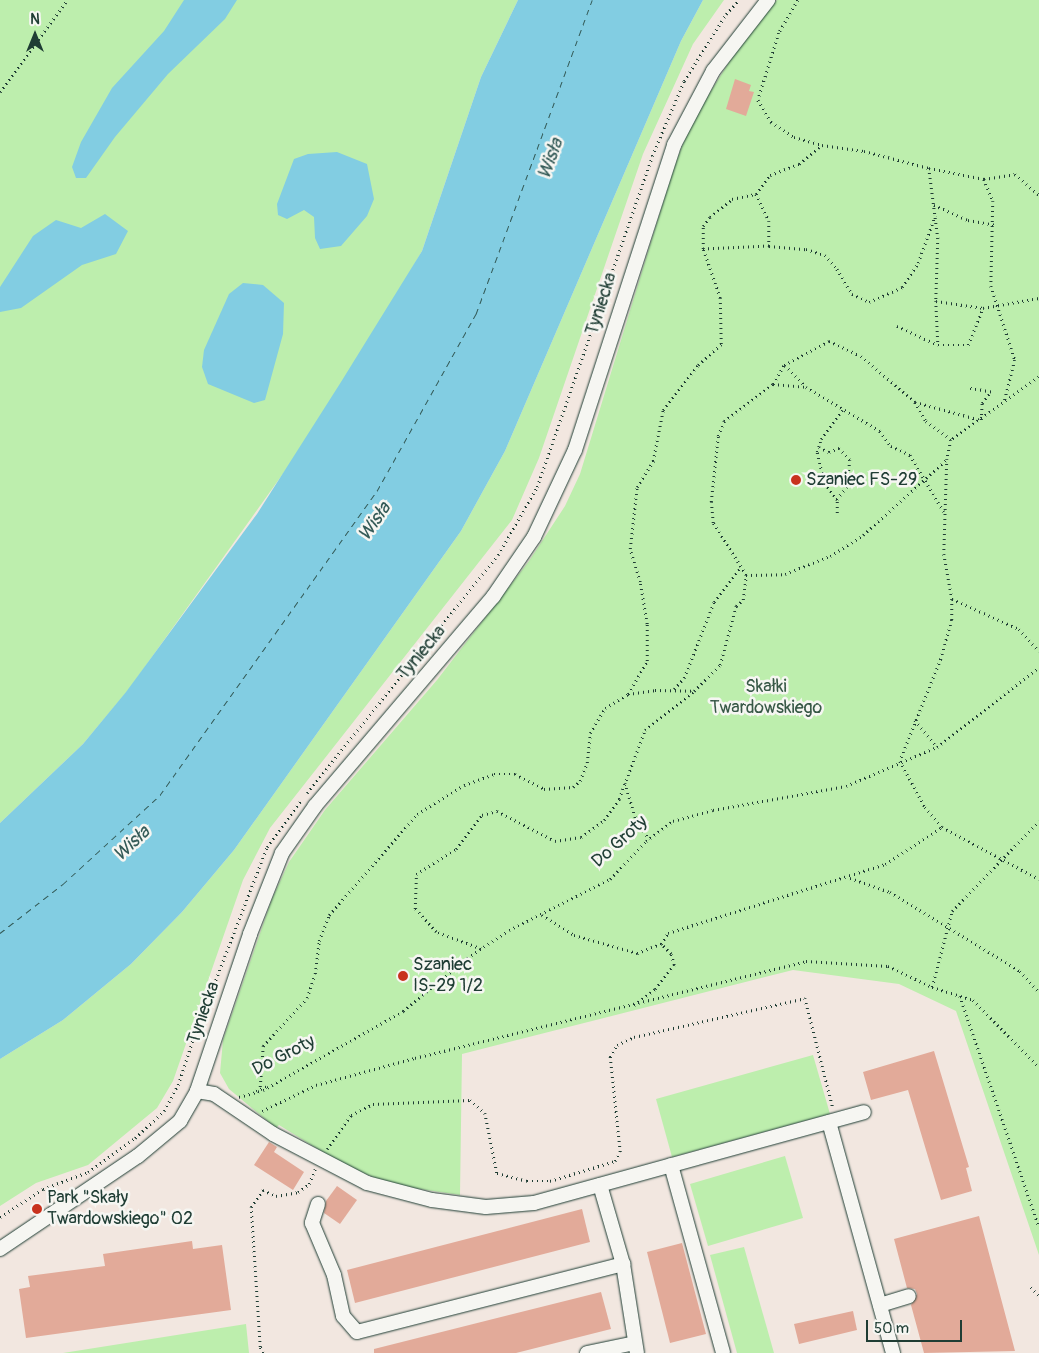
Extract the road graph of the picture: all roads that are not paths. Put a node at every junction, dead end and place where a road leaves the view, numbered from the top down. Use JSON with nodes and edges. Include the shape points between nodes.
{"nodes":[{"id":1,"x":768,"y":0,"type":"edge"},
{"id":2,"x":197,"y":1091,"type":"junction"},
{"id":3,"x":864,"y":1112,"type":"dead end"},
{"id":4,"x":832,"y":1117,"type":"junction"},
{"id":5,"x":671,"y":1165,"type":"junction"},
{"id":6,"x":600,"y":1185,"type":"junction"},
{"id":7,"x":318,"y":1204,"type":"dead end"},
{"id":8,"x":0,"y":1249,"type":"edge"},
{"id":9,"x":623,"y":1264,"type":"junction"},
{"id":10,"x":909,"y":1296,"type":"dead end"},
{"id":11,"x":880,"y":1305,"type":"junction"},
{"id":12,"x":636,"y":1348,"type":"edge"},
{"id":13,"x":587,"y":1353,"type":"edge"},
{"id":14,"x":723,"y":1353,"type":"edge"},
{"id":15,"x":893,"y":1353,"type":"edge"}],
"edges":[{"from":1,"to":2,"type":"street","name":"Tyniecka","via":[[712,71],[674,145],[575,450],[534,537],[493,597],[315,806],[282,853],[261,902]]},
{"from":2,"to":6,"type":"street","via":[[214,1094],[273,1134],[367,1183],[432,1200],[486,1207],[534,1203]]},
{"from":2,"to":8,"type":"street","name":"Tyniecka","via":[[180,1121],[166,1135]]},
{"from":3,"to":4,"type":"street"},
{"from":4,"to":5,"type":"street"},
{"from":4,"to":11,"type":"street"},
{"from":5,"to":6,"type":"street"},
{"from":5,"to":14,"type":"street"},
{"from":6,"to":9,"type":"street"},
{"from":7,"to":9,"type":"street","via":[[312,1223],[334,1275],[343,1316],[356,1332]]},
{"from":9,"to":12,"type":"street"},
{"from":10,"to":11,"type":"street"},
{"from":11,"to":15,"type":"street"},
{"from":12,"to":13,"type":"street"}]}
